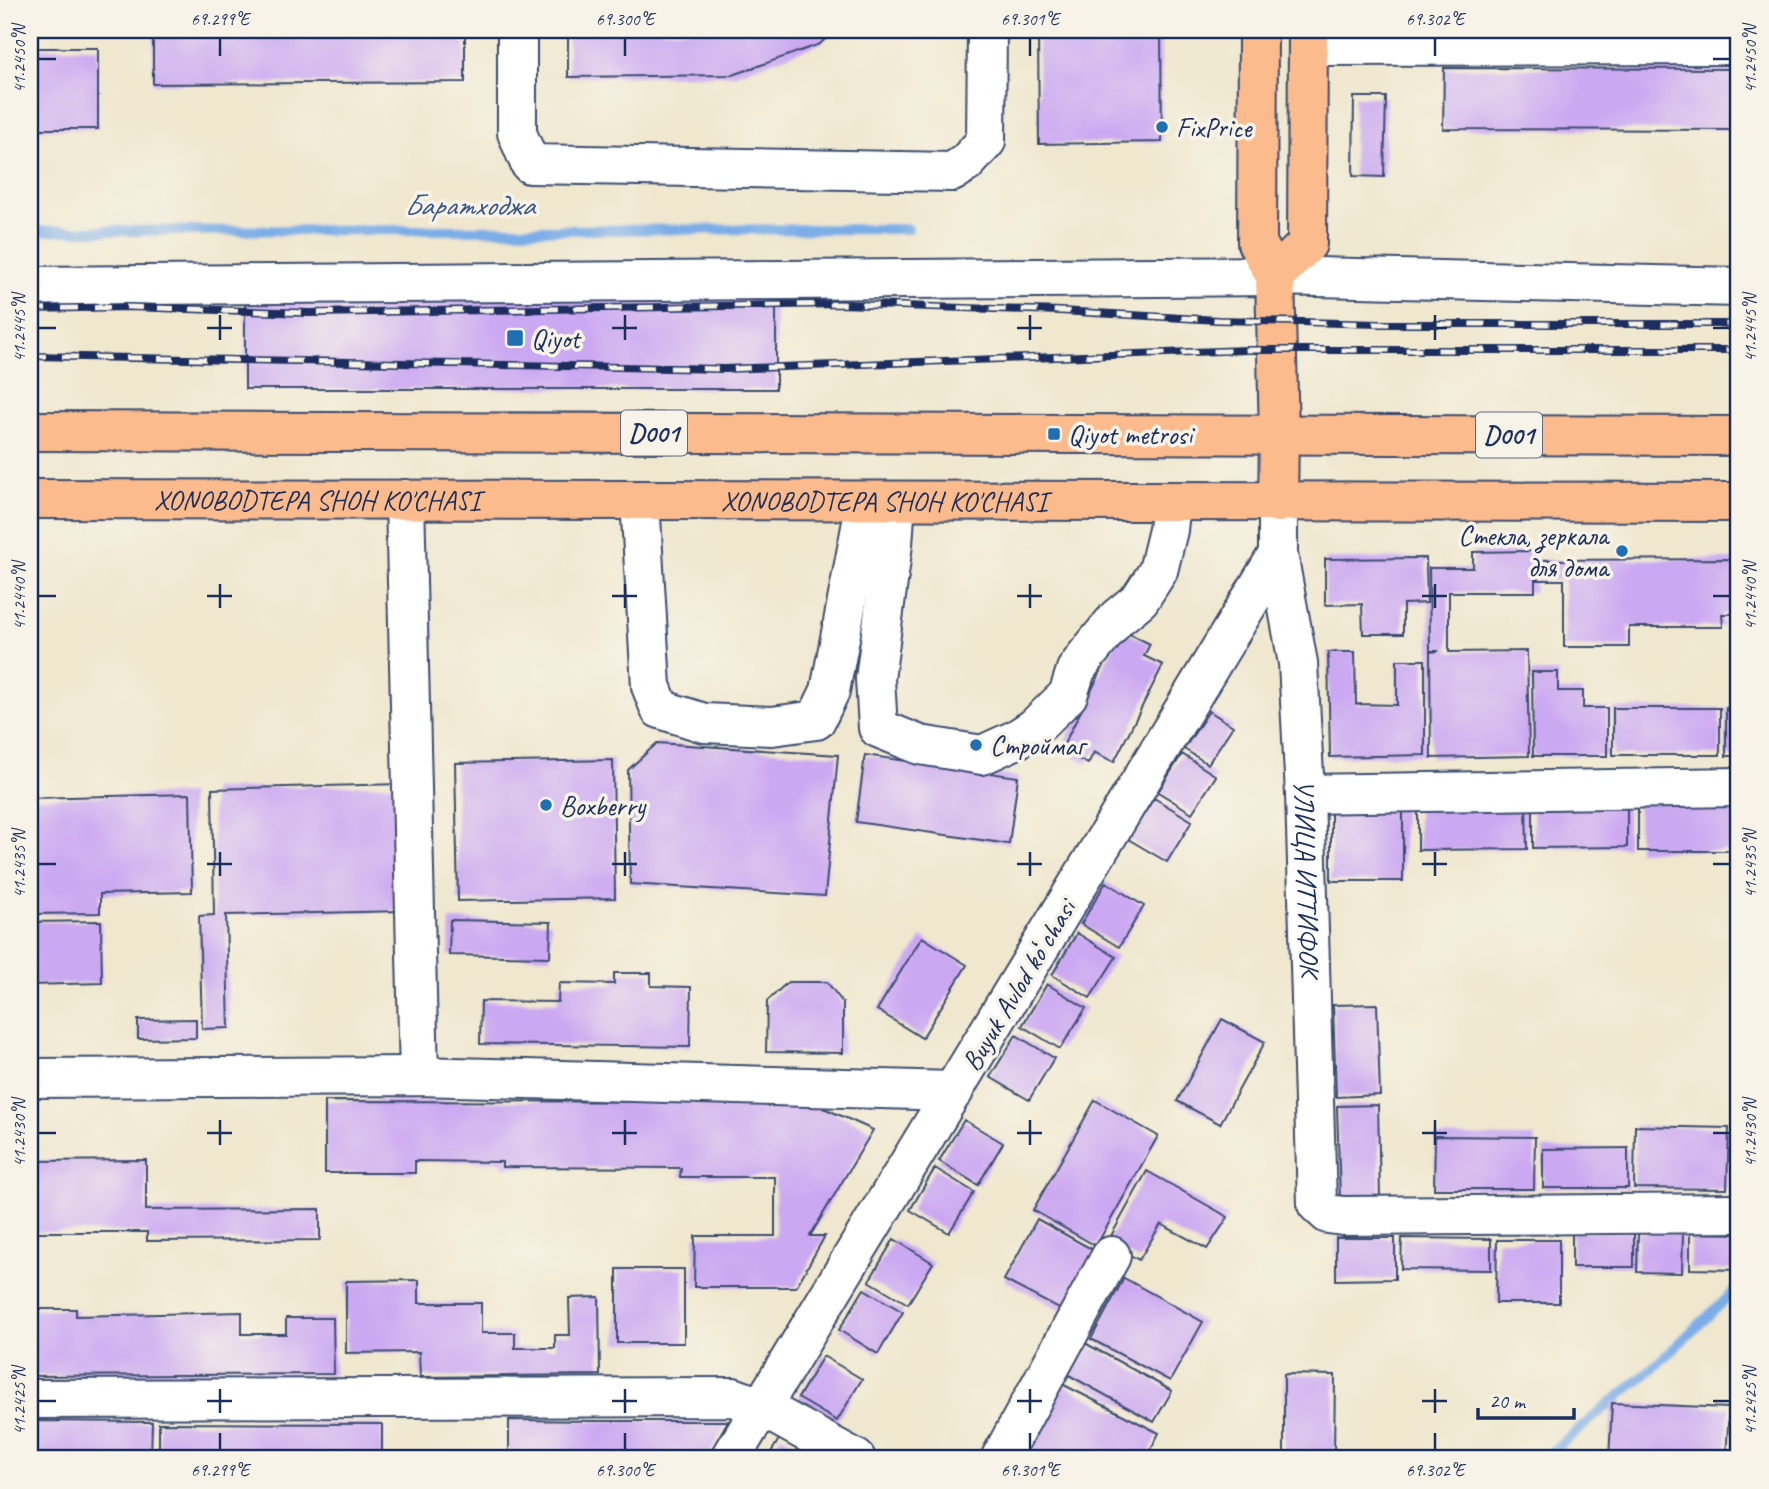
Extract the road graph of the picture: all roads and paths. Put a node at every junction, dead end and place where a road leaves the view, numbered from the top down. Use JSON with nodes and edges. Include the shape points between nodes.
{"nodes":[{"id":1,"x":517,"y":30,"type":"edge"},
{"id":2,"x":987,"y":30,"type":"edge"},
{"id":3,"x":1258,"y":30,"type":"edge"},
{"id":4,"x":1308,"y":38,"type":"edge"},
{"id":5,"x":1564,"y":38,"type":"edge"},
{"id":6,"x":1739,"y":45,"type":"edge"},
{"id":7,"x":1276,"y":276,"type":"junction"},
{"id":8,"x":30,"y":286,"type":"edge"},
{"id":9,"x":1739,"y":287,"type":"edge"},
{"id":10,"x":30,"y":431,"type":"edge"},
{"id":11,"x":1279,"y":435,"type":"junction"},
{"id":12,"x":1739,"y":436,"type":"edge"},
{"id":13,"x":30,"y":499,"type":"edge"},
{"id":14,"x":405,"y":499,"type":"junction"},
{"id":15,"x":640,"y":500,"type":"junction"},
{"id":16,"x":881,"y":501,"type":"junction"},
{"id":17,"x":1171,"y":502,"type":"junction"},
{"id":18,"x":1739,"y":502,"type":"edge"},
{"id":19,"x":1278,"y":503,"type":"junction"},
{"id":20,"x":1278,"y":554,"type":"junction"},
{"id":21,"x":1739,"y":787,"type":"edge"},
{"id":22,"x":1305,"y":794,"type":"junction"},
{"id":23,"x":419,"y":1076,"type":"junction"},
{"id":24,"x":30,"y":1078,"type":"edge"},
{"id":25,"x":954,"y":1091,"type":"junction"},
{"id":26,"x":1739,"y":1213,"type":"edge"},
{"id":27,"x":1111,"y":1256,"type":"dead end"},
{"id":28,"x":30,"y":1399,"type":"edge"},
{"id":29,"x":763,"y":1408,"type":"junction"},
{"id":30,"x":730,"y":1459,"type":"edge"},
{"id":31,"x":856,"y":1459,"type":"edge"},
{"id":32,"x":1000,"y":1459,"type":"edge"}],
"edges":[{"from":1,"to":2,"type":"street","via":[[517,133],[530,164],[952,172],[986,141]]},
{"from":3,"to":7,"type":"main road","via":[[1257,243]]},
{"from":4,"to":5,"type":"street"},
{"from":4,"to":7,"type":"main road","via":[[1307,244]]},
{"from":5,"to":6,"type":"street"},
{"from":7,"to":8,"type":"street"},
{"from":7,"to":9,"type":"street"},
{"from":7,"to":11,"type":"main road"},
{"from":10,"to":11,"type":"main road","number":"D001"},
{"from":11,"to":12,"type":"main road","number":"D001"},
{"from":11,"to":19,"type":"main road"},
{"from":13,"to":14,"type":"main road","name":"XONOBODTEPA SHOH KO'CHASI"},
{"from":14,"to":15,"type":"main road","name":"XONOBODTEPA SHOH KO'CHASI"},
{"from":14,"to":23,"type":"street"},
{"from":15,"to":16,"type":"main road","name":"XONOBODTEPA SHOH KO'CHASI"},
{"from":15,"to":16,"type":"street","via":[[651,686],[660,709],[705,723],[772,726],[816,720],[830,691]]},
{"from":16,"to":17,"type":"main road","name":"XONOBODTEPA SHOH KO'CHASI"},
{"from":16,"to":17,"type":"street","via":[[893,544],[875,679],[878,729],[919,745],[982,755],[1035,727],[1068,695],[1086,656],[1117,618],[1140,599],[1158,571]]},
{"from":17,"to":19,"type":"main road","name":"XONOBODTEPA SHOH KO'CHASI"},
{"from":18,"to":19,"type":"main road","name":"XONOBODTEPA SHOH KO'CHASI"},
{"from":19,"to":20,"type":"street"},
{"from":20,"to":22,"type":"street","name":"УЛИЦА ИТТИФОК","via":[[1298,663]]},
{"from":20,"to":25,"type":"street","name":"Buyuk Avlod koʻchasi"},
{"from":21,"to":22,"type":"street"},
{"from":22,"to":26,"type":"street","name":"УЛИЦА ИТТИФОК","via":[[1317,1204],[1328,1214],[1343,1216]]},
{"from":23,"to":24,"type":"street"},
{"from":23,"to":25,"type":"street"},
{"from":25,"to":29,"type":"street","name":"Buyuk Avlod koʻchasi"},
{"from":27,"to":32,"type":"street"},
{"from":28,"to":29,"type":"street","via":[[733,1397]]},
{"from":29,"to":30,"type":"street","name":"Buyuk Avlod koʻchasi"},
{"from":29,"to":31,"type":"street"}]}
